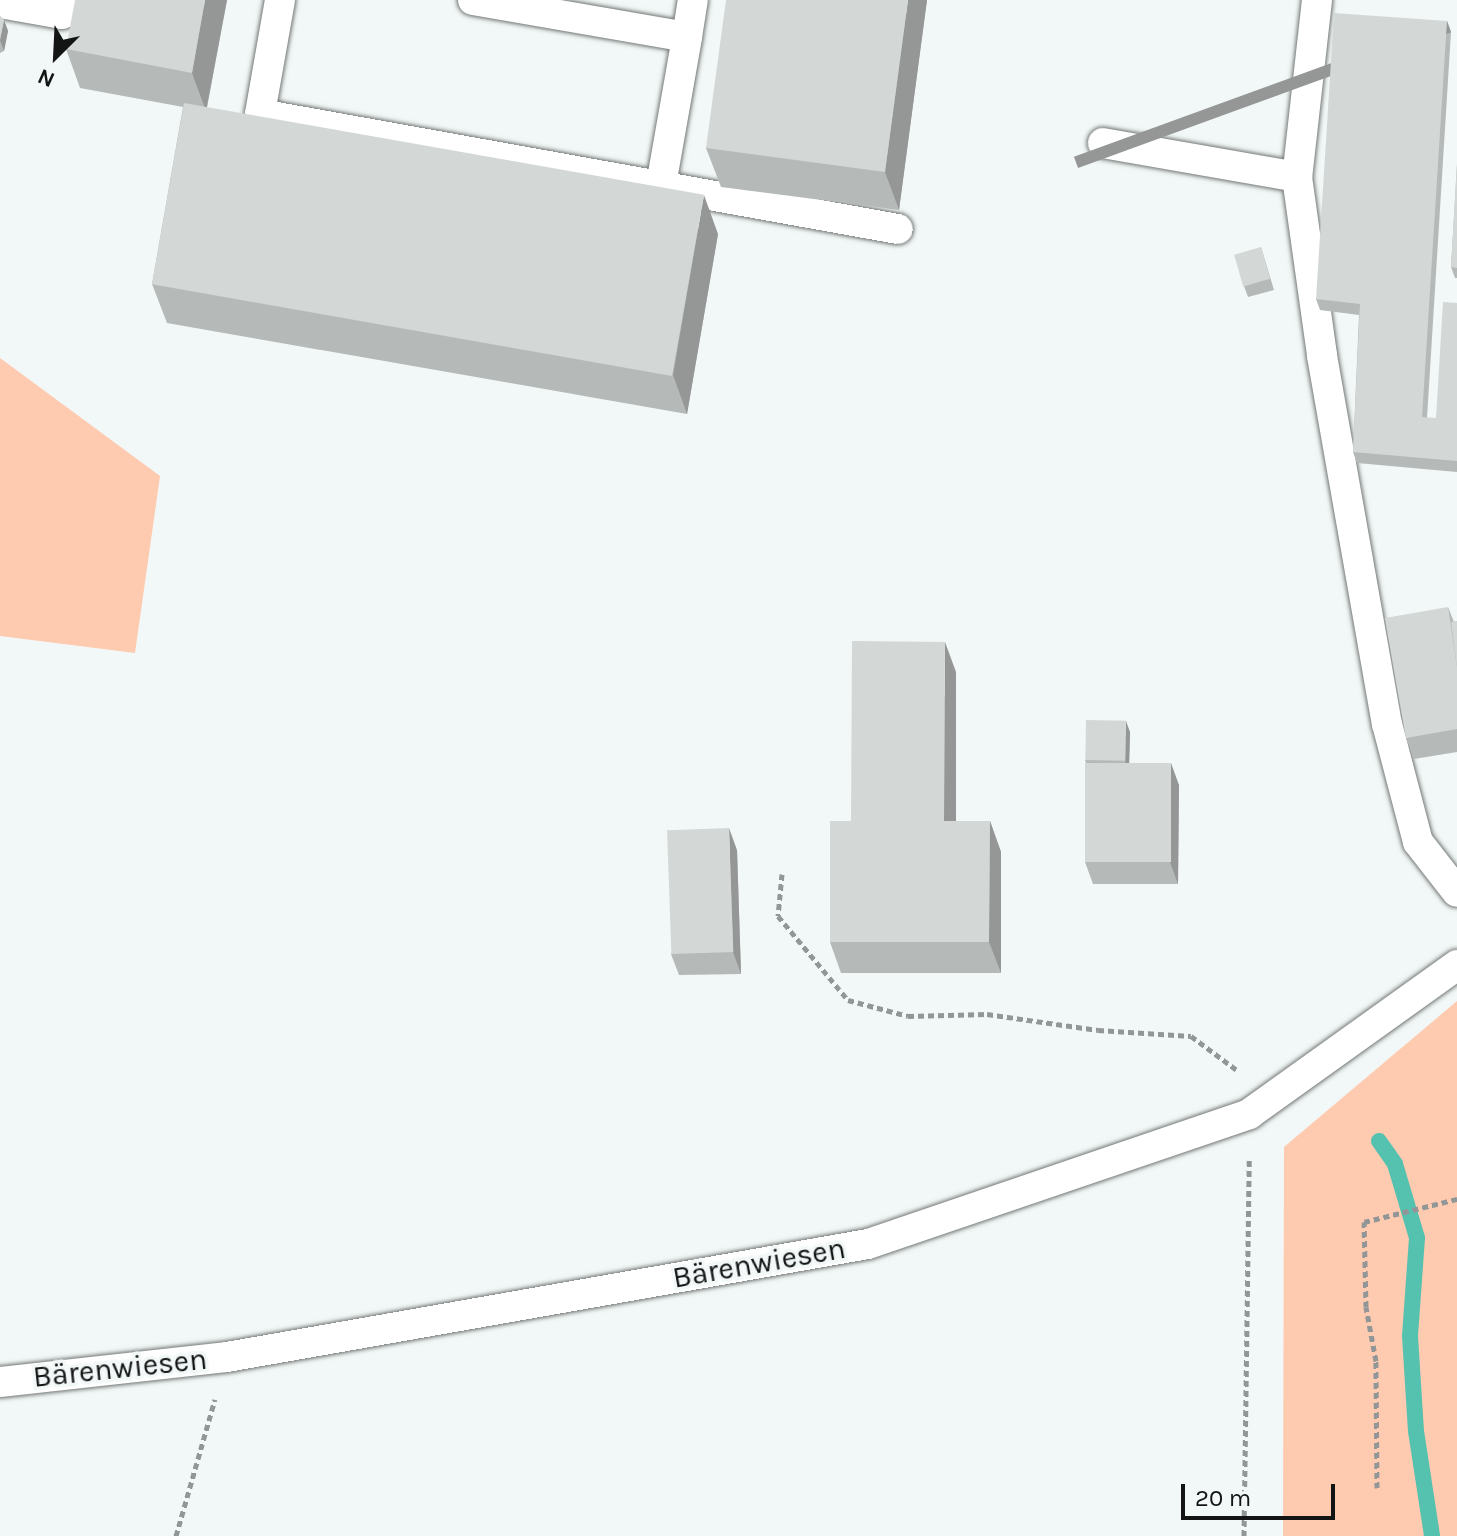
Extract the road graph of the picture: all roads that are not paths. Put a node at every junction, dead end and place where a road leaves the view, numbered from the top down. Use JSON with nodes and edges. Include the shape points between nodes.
{"nodes":[{"id":1,"x":65,"y":0,"type":"edge"},
{"id":2,"x":280,"y":0,"type":"edge"},
{"id":3,"x":473,"y":0,"type":"edge"},
{"id":4,"x":693,"y":0,"type":"edge"},
{"id":5,"x":1317,"y":0,"type":"edge"},
{"id":6,"x":0,"y":3,"type":"edge"},
{"id":7,"x":687,"y":37,"type":"junction"},
{"id":8,"x":1103,"y":143,"type":"dead end"},
{"id":9,"x":1297,"y":177,"type":"junction"},
{"id":10,"x":661,"y":185,"type":"junction"},
{"id":11,"x":898,"y":229,"type":"dead end"},
{"id":12,"x":1457,"y":892,"type":"edge"},
{"id":13,"x":1457,"y":965,"type":"edge"},
{"id":14,"x":0,"y":1382,"type":"edge"}],
"edges":[{"from":1,"to":6,"type":"lane","via":[[62,14]]},
{"from":2,"to":10,"type":"lane","via":[[260,114]]},
{"from":3,"to":7,"type":"lane"},
{"from":4,"to":7,"type":"lane"},
{"from":5,"to":9,"type":"lane"},
{"from":7,"to":10,"type":"lane"},
{"from":8,"to":9,"type":"lane"},
{"from":9,"to":12,"type":"lane","via":[[1322,356],[1387,724],[1418,842]]},
{"from":10,"to":11,"type":"lane"},
{"from":13,"to":14,"type":"lane","name":"Bärenwiesen","via":[[1261,1106],[868,1244],[227,1357]]}]}
